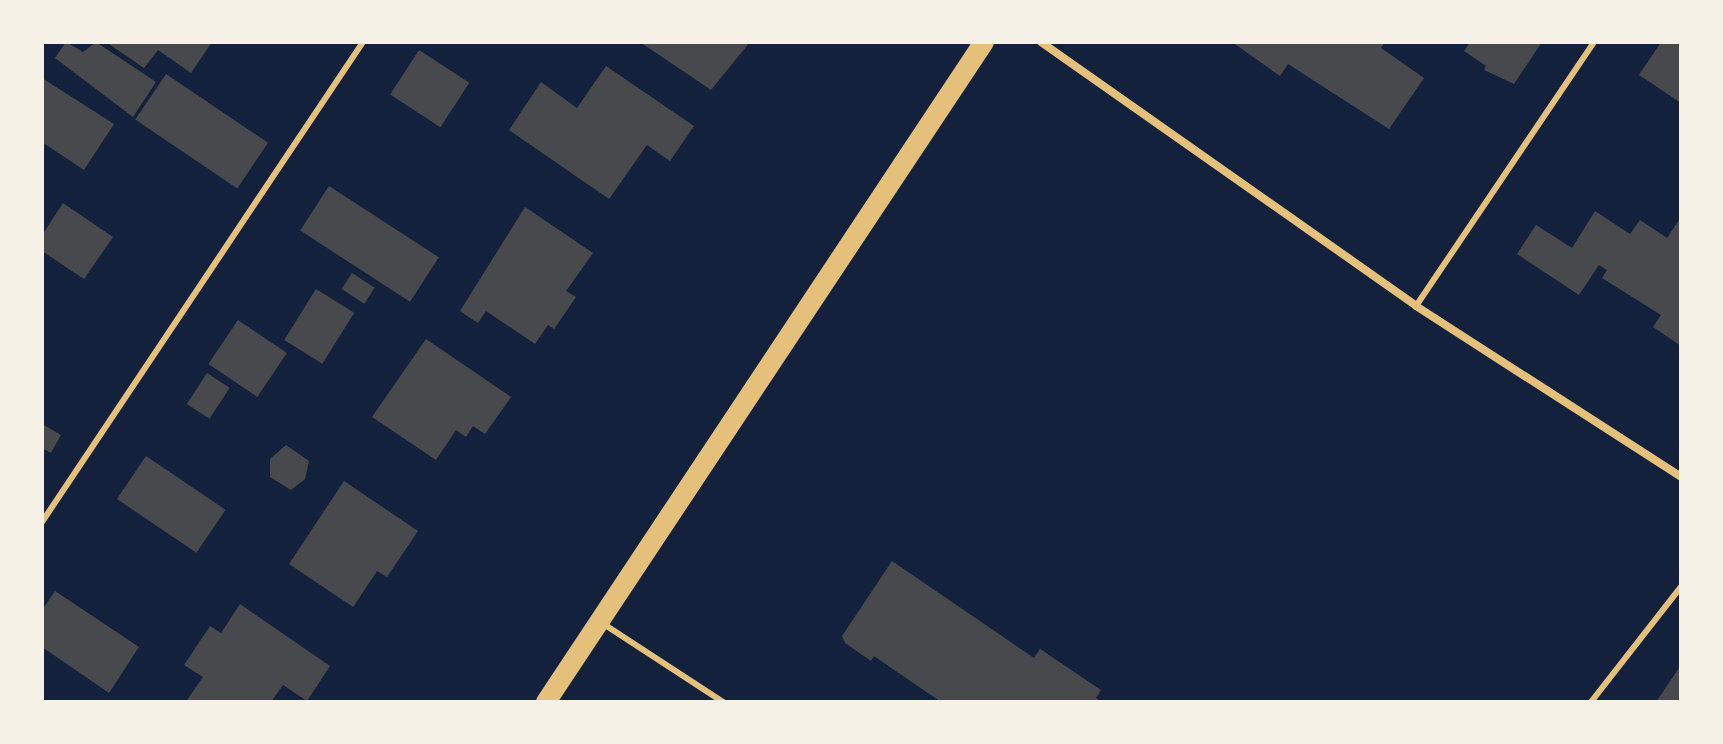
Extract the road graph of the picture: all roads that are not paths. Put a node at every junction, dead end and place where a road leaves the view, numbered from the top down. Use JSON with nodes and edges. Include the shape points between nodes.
{"nodes":[{"id":1,"x":363,"y":42,"type":"edge"},
{"id":2,"x":984,"y":42,"type":"edge"},
{"id":3,"x":1041,"y":42,"type":"edge"},
{"id":4,"x":1594,"y":42,"type":"edge"},
{"id":5,"x":1416,"y":306,"type":"junction"},
{"id":6,"x":1681,"y":477,"type":"edge"},
{"id":7,"x":42,"y":522,"type":"edge"},
{"id":8,"x":1681,"y":587,"type":"edge"},
{"id":9,"x":600,"y":621,"type":"junction"},
{"id":10,"x":546,"y":702,"type":"edge"},
{"id":11,"x":723,"y":702,"type":"edge"},
{"id":12,"x":1591,"y":702,"type":"edge"}],
"edges":[{"from":1,"to":7,"type":"lane"},
{"from":2,"to":9,"type":"main road"},
{"from":3,"to":5,"type":"street"},
{"from":4,"to":5,"type":"lane"},
{"from":5,"to":6,"type":"street"},
{"from":8,"to":12,"type":"lane"},
{"from":9,"to":10,"type":"main road"},
{"from":9,"to":11,"type":"lane"}]}
